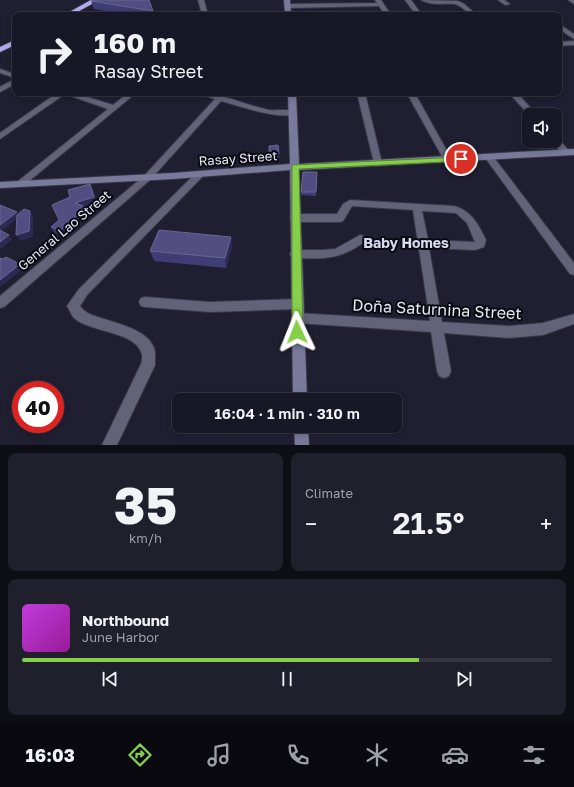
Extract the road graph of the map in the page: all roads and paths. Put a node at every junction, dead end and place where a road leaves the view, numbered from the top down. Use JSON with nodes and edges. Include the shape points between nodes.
{"nodes":[{"id":1,"x":96,"y":0,"type":"edge"},
{"id":2,"x":201,"y":0,"type":"edge"},
{"id":3,"x":408,"y":0,"type":"edge"},
{"id":4,"x":424,"y":0,"type":"edge"},
{"id":5,"x":501,"y":0,"type":"edge"},
{"id":6,"x":571,"y":0,"type":"edge"},
{"id":7,"x":456,"y":1,"type":"edge"},
{"id":8,"x":380,"y":2,"type":"edge"},
{"id":9,"x":574,"y":2,"type":"edge"},
{"id":10,"x":288,"y":3,"type":"edge"},
{"id":11,"x":507,"y":4,"type":"dead end"},
{"id":12,"x":73,"y":12,"type":"edge"},
{"id":13,"x":204,"y":12,"type":"edge"},
{"id":14,"x":386,"y":12,"type":"edge"},
{"id":15,"x":417,"y":12,"type":"edge"},
{"id":16,"x":470,"y":12,"type":"edge"},
{"id":17,"x":562,"y":28,"type":"edge"},
{"id":18,"x":574,"y":37,"type":"edge"},
{"id":19,"x":574,"y":43,"type":"edge"},
{"id":20,"x":12,"y":44,"type":"edge"},
{"id":21,"x":562,"y":44,"type":"edge"},
{"id":22,"x":0,"y":50,"type":"edge"},
{"id":23,"x":0,"y":71,"type":"edge"},
{"id":24,"x":12,"y":75,"type":"edge"},
{"id":25,"x":12,"y":83,"type":"edge"},
{"id":26,"x":0,"y":90,"type":"edge"},
{"id":27,"x":58,"y":96,"type":"edge"},
{"id":28,"x":77,"y":96,"type":"edge"},
{"id":29,"x":128,"y":96,"type":"edge"},
{"id":30,"x":212,"y":96,"type":"edge"},
{"id":31,"x":292,"y":96,"type":"edge"},
{"id":32,"x":362,"y":96,"type":"edge"},
{"id":33,"x":517,"y":96,"type":"edge"},
{"id":34,"x":413,"y":97,"type":"dead end"},
{"id":35,"x":220,"y":98,"type":"junction"},
{"id":36,"x":114,"y":108,"type":"junction"},
{"id":37,"x":527,"y":108,"type":"edge"},
{"id":38,"x":293,"y":113,"type":"junction"},
{"id":39,"x":0,"y":137,"type":"edge"},
{"id":40,"x":562,"y":146,"type":"edge"},
{"id":41,"x":570,"y":153,"type":"edge"},
{"id":42,"x":489,"y":157,"type":"junction"},
{"id":43,"x":448,"y":160,"type":"junction"},
{"id":44,"x":378,"y":163,"type":"junction"},
{"id":45,"x":294,"y":167,"type":"junction"},
{"id":46,"x":200,"y":174,"type":"junction"},
{"id":47,"x":147,"y":178,"type":"junction"},
{"id":48,"x":20,"y":184,"type":"junction"},
{"id":49,"x":0,"y":185,"type":"edge"},
{"id":50,"x":418,"y":207,"type":"junction"},
{"id":51,"x":295,"y":218,"type":"junction"},
{"id":52,"x":360,"y":239,"type":"dead end"},
{"id":53,"x":423,"y":244,"type":"junction"},
{"id":54,"x":295,"y":254,"type":"junction"},
{"id":55,"x":574,"y":271,"type":"edge"},
{"id":56,"x":145,"y":302,"type":"dead end"},
{"id":57,"x":0,"y":303,"type":"edge"},
{"id":58,"x":296,"y":304,"type":"junction"},
{"id":59,"x":297,"y":318,"type":"junction"},
{"id":60,"x":574,"y":319,"type":"edge"},
{"id":61,"x":436,"y":326,"type":"junction"},
{"id":62,"x":444,"y":371,"type":"dead end"},
{"id":63,"x":300,"y":393,"type":"edge"},
{"id":64,"x":301,"y":433,"type":"edge"},
{"id":65,"x":109,"y":445,"type":"edge"},
{"id":66,"x":302,"y":445,"type":"edge"}],
"edges":[{"from":1,"to":12,"type":"highway"},
{"from":2,"to":13,"type":"street"},
{"from":3,"to":15,"type":"street"},
{"from":4,"to":7,"type":"street","via":[[440,3]]},
{"from":5,"to":11,"type":"street"},
{"from":6,"to":9,"type":"street"},
{"from":7,"to":16,"type":"street"},
{"from":8,"to":10,"type":"street"},
{"from":8,"to":14,"type":"street"},
{"from":17,"to":18,"type":"street"},
{"from":19,"to":21,"type":"street"},
{"from":20,"to":22,"type":"highway"},
{"from":23,"to":24,"type":"street"},
{"from":25,"to":26,"type":"street"},
{"from":27,"to":39,"type":"street"},
{"from":28,"to":36,"type":"street"},
{"from":29,"to":36,"type":"street"},
{"from":30,"to":35,"type":"street"},
{"from":31,"to":38,"type":"street"},
{"from":32,"to":44,"type":"street"},
{"from":33,"to":37,"type":"street"},
{"from":34,"to":43,"type":"street"},
{"from":35,"to":38,"type":"street","via":[[270,112]]},
{"from":35,"to":47,"type":"street","name":"General Lao Street"},
{"from":36,"to":48,"type":"street"},
{"from":38,"to":45,"type":"street"},
{"from":40,"to":41,"type":"street"},
{"from":41,"to":42,"type":"street","name":"Rasay Street"},
{"from":42,"to":43,"type":"street","name":"Rasay Street"},
{"from":42,"to":55,"type":"street"},
{"from":43,"to":44,"type":"street","name":"Rasay Street"},
{"from":44,"to":45,"type":"street","name":"Rasay Street"},
{"from":45,"to":46,"type":"street","name":"Rasay Street"},
{"from":45,"to":51,"type":"street"},
{"from":46,"to":47,"type":"street","name":"Rasay Street"},
{"from":46,"to":65,"type":"street","via":[[83,292],[73,306],[81,316],[137,338],[150,353],[148,365]]},
{"from":47,"to":48,"type":"street","name":"Rasay Street"},
{"from":47,"to":57,"type":"street","name":"General Lao Street"},
{"from":48,"to":49,"type":"street","name":"Rasay Street"},
{"from":50,"to":51,"type":"street","via":[[350,203],[340,218]]},
{"from":50,"to":53,"type":"street"},
{"from":50,"to":53,"type":"street","via":[[462,211],[481,240],[480,244],[475,246]]},
{"from":51,"to":54,"type":"street"},
{"from":52,"to":54,"type":"street","via":[[340,253]]},
{"from":53,"to":61,"type":"street"},
{"from":54,"to":58,"type":"street"},
{"from":56,"to":58,"type":"street","via":[[210,307]]},
{"from":58,"to":59,"type":"street"},
{"from":59,"to":61,"type":"street","name":"Doña Saturnina Street"},
{"from":59,"to":63,"type":"street"},
{"from":60,"to":61,"type":"street","name":"Doña Saturnina Street","via":[[543,329],[509,332]]},
{"from":61,"to":62,"type":"street"},
{"from":64,"to":66,"type":"street"}]}
